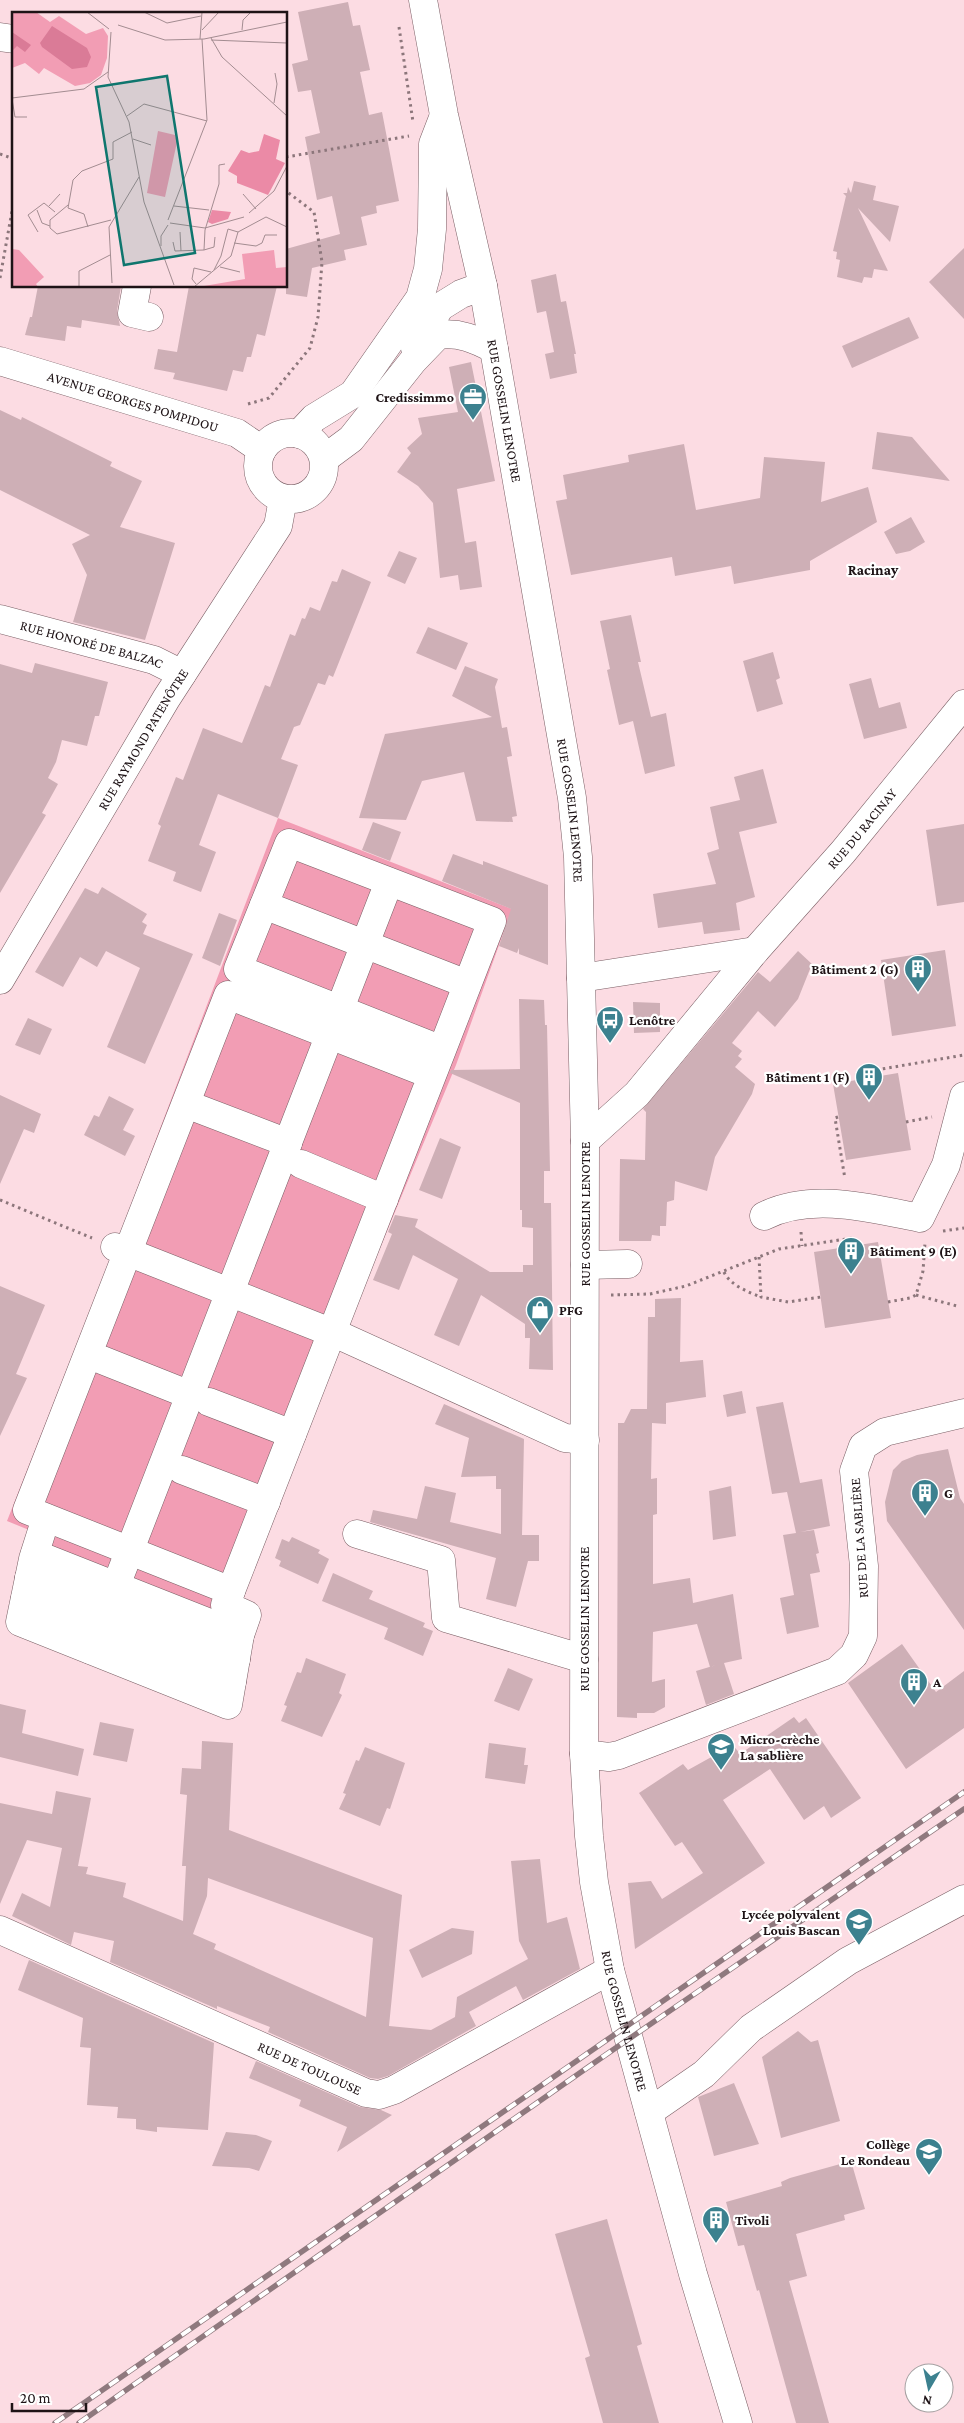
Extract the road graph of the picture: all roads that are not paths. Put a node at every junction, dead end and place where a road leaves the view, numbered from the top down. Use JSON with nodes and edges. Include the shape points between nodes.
{"nodes":[{"id":1,"x":423,"y":0,"type":"edge"},
{"id":2,"x":444,"y":115,"type":"junction"},
{"id":3,"x":483,"y":286,"type":"junction"},
{"id":4,"x":136,"y":288,"type":"edge"},
{"id":5,"x":422,"y":290,"type":"junction"},
{"id":6,"x":149,"y":317,"type":"dead end"},
{"id":7,"x":494,"y":349,"type":"junction"},
{"id":8,"x":0,"y":361,"type":"edge"},
{"id":9,"x":413,"y":361,"type":"junction"},
{"id":10,"x":299,"y":434,"type":"junction"},
{"id":11,"x":262,"y":450,"type":"junction"},
{"id":12,"x":324,"y":459,"type":"junction"},
{"id":13,"x":283,"y":499,"type":"junction"},
{"id":14,"x":0,"y":620,"type":"edge"},
{"id":15,"x":182,"y":674,"type":"junction"},
{"id":16,"x":959,"y":719,"type":"edge"},
{"id":17,"x":389,"y":882,"type":"junction"},
{"id":18,"x":264,"y":906,"type":"junction"},
{"id":19,"x":365,"y":945,"type":"junction"},
{"id":20,"x":755,"y":951,"type":"junction"},
{"id":21,"x":582,"y":978,"type":"junction"},
{"id":22,"x":0,"y":980,"type":"edge"},
{"id":23,"x":467,"y":984,"type":"junction"},
{"id":24,"x":340,"y":1010,"type":"junction"},
{"id":25,"x":330,"y":1035,"type":"junction"},
{"id":26,"x":437,"y":1062,"type":"junction"},
{"id":27,"x":964,"y":1096,"type":"edge"},
{"id":28,"x":186,"y":1104,"type":"junction"},
{"id":29,"x":586,"y":1141,"type":"junction"},
{"id":30,"x":295,"y":1153,"type":"junction"},
{"id":31,"x":384,"y":1199,"type":"junction"},
{"id":32,"x":764,"y":1216,"type":"dead end"},
{"id":33,"x":121,"y":1250,"type":"junction"},
{"id":34,"x":628,"y":1264,"type":"dead end"},
{"id":35,"x":585,"y":1265,"type":"junction"},
{"id":36,"x":230,"y":1293,"type":"junction"},
{"id":37,"x":332,"y":1333,"type":"junction"},
{"id":38,"x":102,"y":1360,"type":"dead end"},
{"id":39,"x":199,"y":1398,"type":"junction"},
{"id":40,"x":964,"y":1413,"type":"edge"},
{"id":41,"x":292,"y":1434,"type":"junction"},
{"id":42,"x":585,"y":1440,"type":"junction"},
{"id":43,"x":182,"y":1470,"type":"dead end"},
{"id":44,"x":266,"y":1502,"type":"junction"},
{"id":45,"x":357,"y":1534,"type":"dead end"},
{"id":46,"x":35,"y":1556,"type":"junction"},
{"id":47,"x":111,"y":1598,"type":"junction"},
{"id":48,"x":228,"y":1598,"type":"junction"},
{"id":49,"x":236,"y":1658,"type":"junction"},
{"id":50,"x":584,"y":1659,"type":"junction"},
{"id":51,"x":584,"y":1754,"type":"junction"},
{"id":52,"x":964,"y":1899,"type":"edge"},
{"id":53,"x":0,"y":1930,"type":"edge"},
{"id":54,"x":610,"y":1970,"type":"junction"},
{"id":55,"x":650,"y":2112,"type":"junction"},
{"id":56,"x":738,"y":2423,"type":"edge"}],
"edges":[{"from":1,"to":2,"type":"main road","name":"RUE GOSSELIN LENOTRE"},
{"from":2,"to":3,"type":"main road","name":"RUE GOSSELIN LENOTRE"},
{"from":2,"to":5,"type":"main road","via":[[433,144],[432,229]]},
{"from":3,"to":5,"type":"main road","via":[[454,278]]},
{"from":3,"to":7,"type":"main road","name":"RUE GOSSELIN LENOTRE"},
{"from":3,"to":9,"type":"main road","via":[[440,307],[412,351]]},
{"from":4,"to":6,"type":"main road","via":[[132,313]]},
{"from":5,"to":10,"type":"main road","via":[[353,394],[314,418]]},
{"from":7,"to":9,"type":"main road","via":[[460,335],[438,335]]},
{"from":7,"to":21,"type":"main road","name":"RUE GOSSELIN LENOTRE","via":[[572,798],[578,857]]},
{"from":8,"to":11,"type":"main road","name":"AVENUE GEORGES POMPIDOU","via":[[237,434]]},
{"from":9,"to":12,"type":"main road","via":[[351,439]]},
{"from":10,"to":11,"type":"main road","via":[[278,435]]},
{"from":10,"to":12,"type":"main road","via":[[315,443]]},
{"from":11,"to":13,"type":"main road","via":[[259,477],[269,490]]},
{"from":12,"to":13,"type":"main road","via":[[325,469],[318,486],[303,498]]},
{"from":13,"to":15,"type":"main road","name":"RUE RAYMOND PATENÔTRE","via":[[278,526]]},
{"from":14,"to":15,"type":"main road","name":"RUE HONORÉ DE BALZAC","via":[[154,660]]},
{"from":15,"to":22,"type":"main road","name":"RUE RAYMOND PATENÔTRE"},
{"from":16,"to":20,"type":"main road","name":"RUE DU RACINAY"},
{"from":17,"to":18,"type":"main road","via":[[289,843]]},
{"from":17,"to":19,"type":"main road"},
{"from":17,"to":23,"type":"main road","via":[[492,922]]},
{"from":18,"to":19,"type":"main road"},
{"from":18,"to":24,"type":"main road","via":[[238,969]]},
{"from":19,"to":23,"type":"main road"},
{"from":19,"to":24,"type":"main road"},
{"from":20,"to":21,"type":"main road"},
{"from":20,"to":29,"type":"main road","name":"RUE DU RACINAY","via":[[637,1094]]},
{"from":21,"to":29,"type":"main road","name":"RUE GOSSELIN LENOTRE"},
{"from":23,"to":26,"type":"main road"},
{"from":24,"to":25,"type":"main road"},
{"from":24,"to":26,"type":"main road"},
{"from":25,"to":26,"type":"main road"},
{"from":25,"to":28,"type":"main road","via":[[228,996]]},
{"from":25,"to":30,"type":"main road"},
{"from":26,"to":31,"type":"main road"},
{"from":27,"to":32,"type":"main road","via":[[946,1165],[920,1218],[849,1206],[794,1204]]},
{"from":28,"to":30,"type":"main road"},
{"from":28,"to":33,"type":"main road"},
{"from":29,"to":35,"type":"main road","name":"RUE GOSSELIN LENOTRE"},
{"from":30,"to":31,"type":"main road"},
{"from":30,"to":36,"type":"main road"},
{"from":31,"to":37,"type":"main road"},
{"from":33,"to":36,"type":"main road"},
{"from":33,"to":46,"type":"main road","via":[[27,1510]]},
{"from":34,"to":35,"type":"main road"},
{"from":35,"to":42,"type":"main road","name":"RUE GOSSELIN LENOTRE"},
{"from":36,"to":37,"type":"main road"},
{"from":36,"to":39,"type":"main road"},
{"from":37,"to":41,"type":"main road"},
{"from":37,"to":42,"type":"main road","via":[[565,1438]]},
{"from":38,"to":39,"type":"main road"},
{"from":39,"to":41,"type":"main road"},
{"from":39,"to":47,"type":"main road"},
{"from":40,"to":51,"type":"main road","name":"RUE DE LA SABLIÈRE","via":[[885,1432],[863,1446],[854,1471],[864,1566],[863,1636],[854,1655],[837,1671],[619,1755]]},
{"from":41,"to":44,"type":"main road"},
{"from":42,"to":50,"type":"main road","name":"RUE GOSSELIN LENOTRE"},
{"from":43,"to":44,"type":"main road"},
{"from":44,"to":48,"type":"main road"},
{"from":45,"to":50,"type":"main road","via":[[440,1560],[446,1618]]},
{"from":46,"to":47,"type":"main road"},
{"from":46,"to":47,"type":"main road"},
{"from":46,"to":47,"type":"main road","via":[[20,1622]]},
{"from":47,"to":48,"type":"main road"},
{"from":47,"to":49,"type":"main road"},
{"from":47,"to":49,"type":"main road"},
{"from":48,"to":49,"type":"main road","via":[[247,1615]]},
{"from":50,"to":51,"type":"main road","name":"RUE GOSSELIN LENOTRE"},
{"from":51,"to":54,"type":"main road","name":"RUE GOSSELIN LENOTRE","via":[[594,1882]]},
{"from":52,"to":55,"type":"main road","via":[[848,1961],[751,2028],[704,2074]]},
{"from":53,"to":54,"type":"main road","name":"RUE DE TOULOUSE","via":[[366,2093],[379,2095],[394,2090]]},
{"from":54,"to":55,"type":"main road","name":"RUE GOSSELIN LENOTRE"},
{"from":55,"to":56,"type":"main road","name":"RUE GOSSELIN LENOTRE","via":[[693,2274]]}]}
